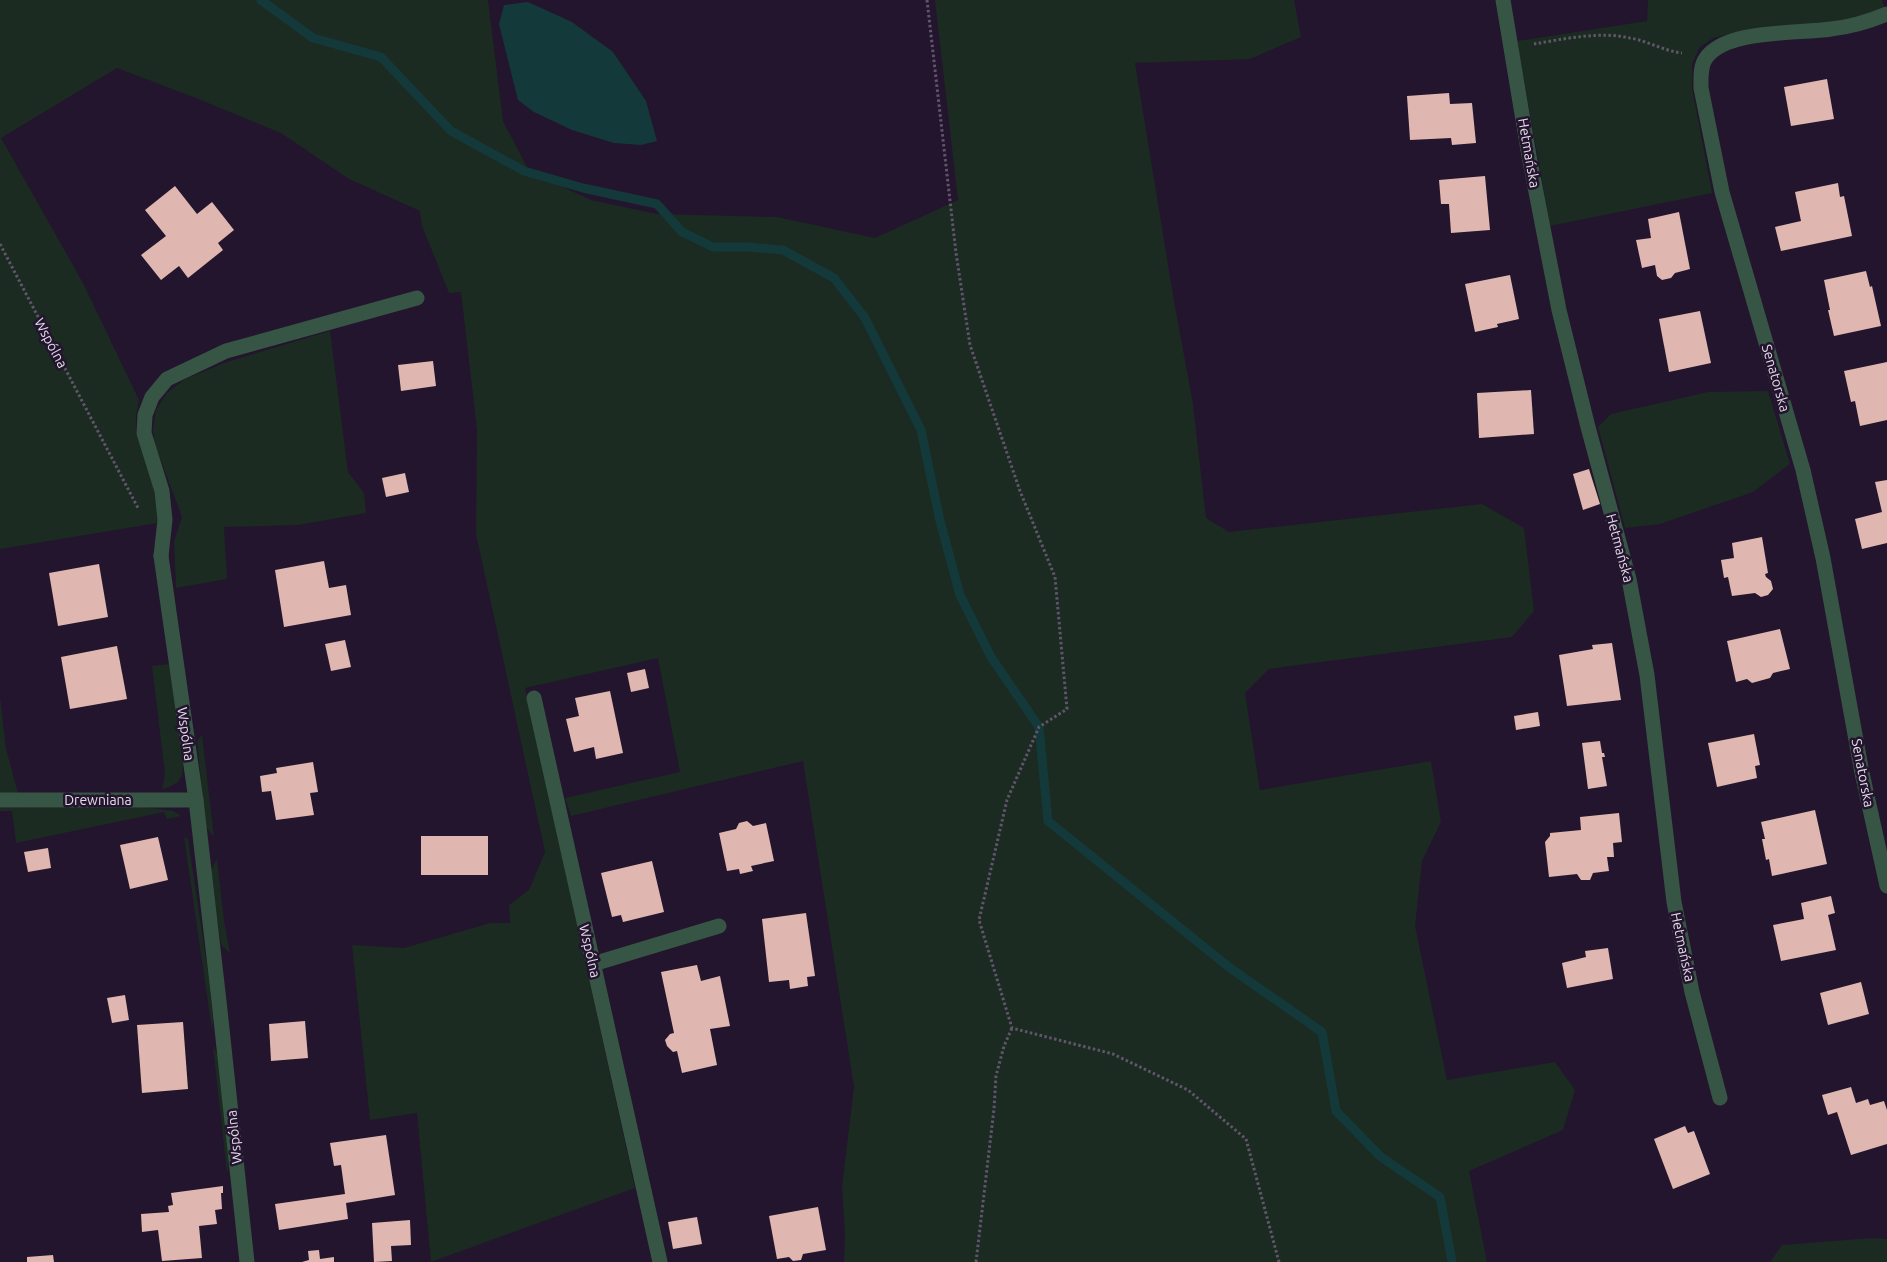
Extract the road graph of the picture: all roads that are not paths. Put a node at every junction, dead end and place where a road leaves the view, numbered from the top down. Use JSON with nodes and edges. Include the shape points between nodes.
{"nodes":[{"id":1,"x":1503,"y":0,"type":"edge"},
{"id":2,"x":1887,"y":14,"type":"edge"},
{"id":3,"x":417,"y":298,"type":"dead end"},
{"id":4,"x":534,"y":698,"type":"dead end"},
{"id":5,"x":0,"y":800,"type":"edge"},
{"id":6,"x":196,"y":800,"type":"junction"},
{"id":7,"x":1887,"y":886,"type":"edge"},
{"id":8,"x":719,"y":926,"type":"dead end"},
{"id":9,"x":593,"y":964,"type":"junction"},
{"id":10,"x":1720,"y":1098,"type":"dead end"},
{"id":11,"x":247,"y":1262,"type":"edge"},
{"id":12,"x":660,"y":1262,"type":"edge"}],
"edges":[{"from":1,"to":10,"type":"street","name":"Hetmańska","via":[[1559,310],[1629,579],[1647,676],[1674,902],[1692,992]]},
{"from":2,"to":7,"type":"street","name":"Senatorska","via":[[1861,24],[1829,30],[1736,39],[1719,46],[1705,58],[1701,71],[1701,88],[1722,192],[1803,470]]},
{"from":3,"to":6,"type":"street","name":"Wspólna","via":[[226,351],[167,379],[152,397],[145,415],[144,433],[162,491],[165,520],[161,556]]},
{"from":4,"to":9,"type":"street","name":"Wspólna"},
{"from":5,"to":6,"type":"street","name":"Drewniana"},
{"from":6,"to":11,"type":"street","name":"Wspólna"},
{"from":8,"to":9,"type":"street"},
{"from":9,"to":12,"type":"street","name":"Wspólna"}]}
